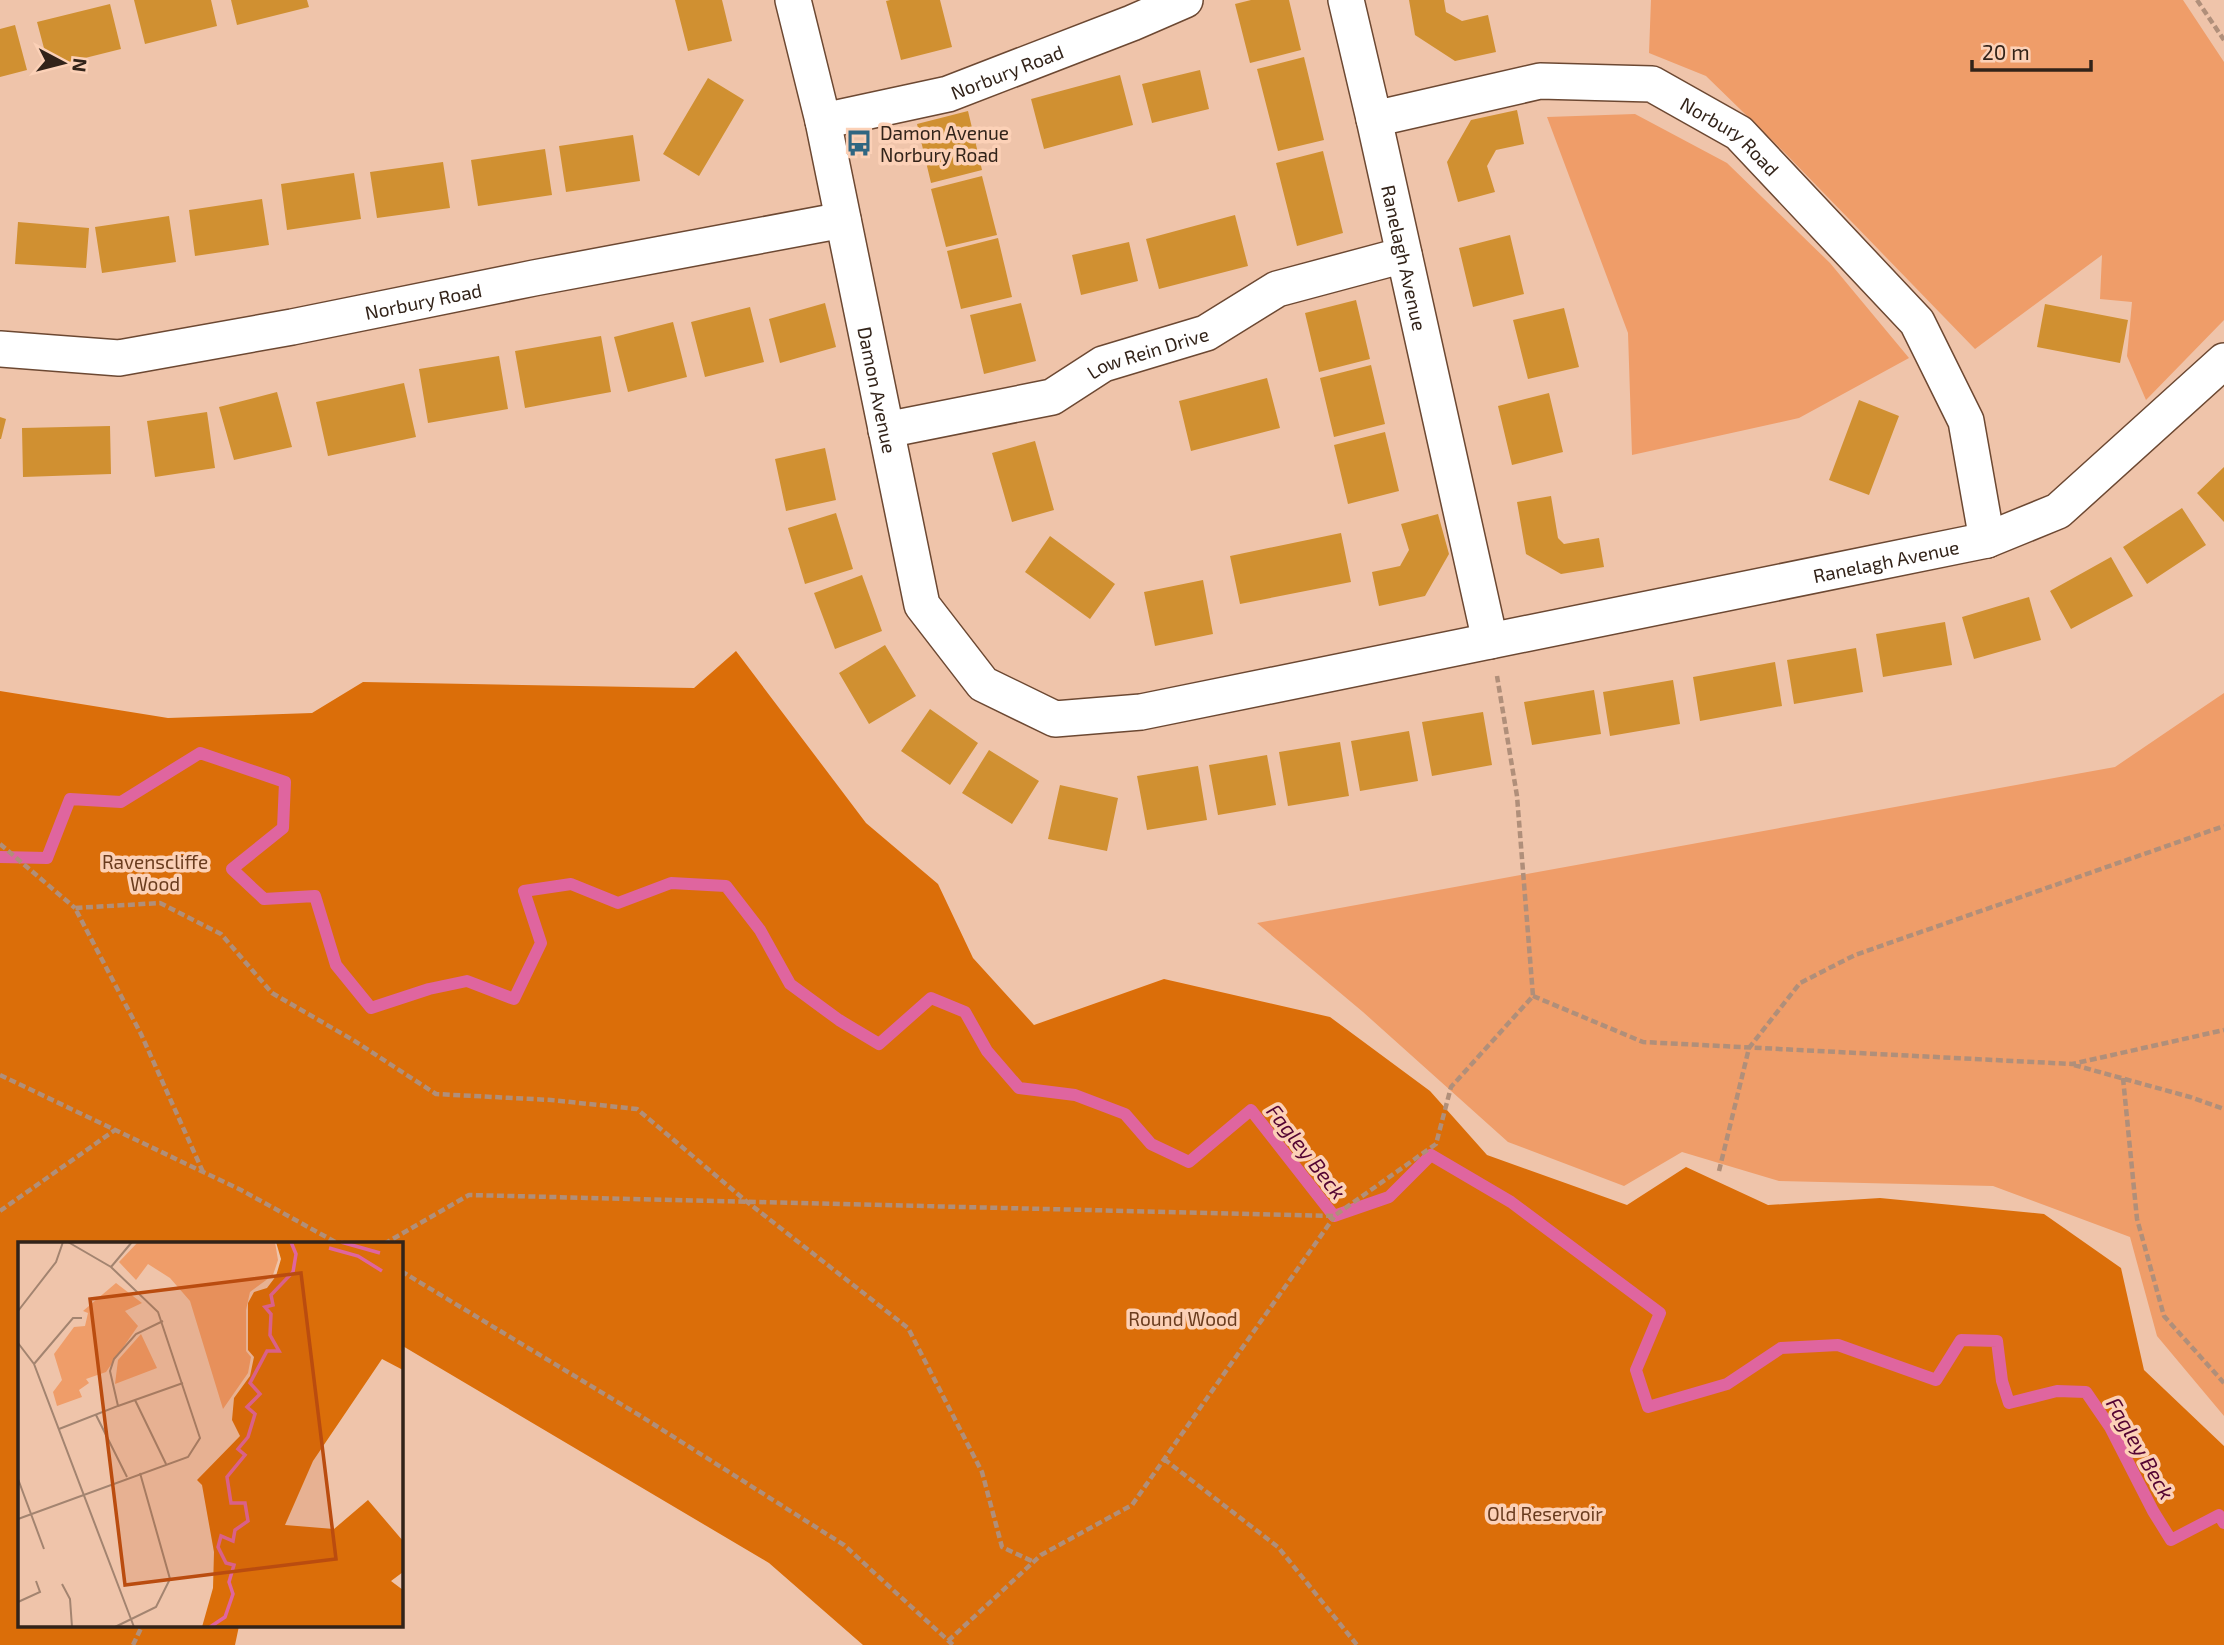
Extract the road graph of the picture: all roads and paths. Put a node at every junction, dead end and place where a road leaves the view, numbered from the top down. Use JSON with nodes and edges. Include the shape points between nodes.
{"nodes":[{"id":1,"x":793,"y":0,"type":"edge"},
{"id":2,"x":1185,"y":0,"type":"edge"},
{"id":3,"x":1346,"y":0,"type":"edge"},
{"id":4,"x":2197,"y":0,"type":"edge"},
{"id":5,"x":2224,"y":40,"type":"edge"},
{"id":6,"x":1374,"y":118,"type":"junction"},
{"id":7,"x":823,"y":121,"type":"junction"},
{"id":8,"x":843,"y":220,"type":"junction"},
{"id":9,"x":1404,"y":256,"type":"junction"},
{"id":10,"x":0,"y":349,"type":"edge"},
{"id":11,"x":2224,"y":361,"type":"edge"},
{"id":12,"x":886,"y":430,"type":"junction"},
{"id":13,"x":1987,"y":540,"type":"junction"},
{"id":14,"x":1490,"y":641,"type":"junction"},
{"id":15,"x":1055,"y":719,"type":"joint"},
{"id":16,"x":2224,"y":826,"type":"edge"},
{"id":17,"x":0,"y":844,"type":"edge"},
{"id":18,"x":75,"y":908,"type":"junction"},
{"id":19,"x":1533,"y":996,"type":"junction"},
{"id":20,"x":2224,"y":1030,"type":"edge"},
{"id":21,"x":1749,"y":1048,"type":"junction"},
{"id":22,"x":2072,"y":1064,"type":"junction"},
{"id":23,"x":0,"y":1075,"type":"edge"},
{"id":24,"x":2123,"y":1078,"type":"junction"},
{"id":25,"x":2224,"y":1109,"type":"edge"},
{"id":26,"x":115,"y":1130,"type":"junction"},
{"id":27,"x":1718,"y":1171,"type":"dead end"},
{"id":28,"x":203,"y":1172,"type":"junction"},
{"id":29,"x":746,"y":1202,"type":"junction"},
{"id":30,"x":0,"y":1211,"type":"edge"},
{"id":31,"x":1334,"y":1216,"type":"junction"},
{"id":32,"x":333,"y":1242,"type":"edge"},
{"id":33,"x":387,"y":1242,"type":"edge"},
{"id":34,"x":402,"y":1272,"type":"edge"},
{"id":35,"x":2224,"y":1383,"type":"edge"},
{"id":36,"x":1164,"y":1459,"type":"junction"},
{"id":37,"x":1034,"y":1562,"type":"junction"},
{"id":38,"x":141,"y":1628,"type":"edge"},
{"id":39,"x":950,"y":1643,"type":"edge"},
{"id":40,"x":133,"y":1645,"type":"edge"},
{"id":41,"x":1357,"y":1645,"type":"edge"}],
"edges":[{"from":1,"to":7,"type":"street","name":"Damon Avenue"},
{"from":2,"to":7,"type":"street","name":"Norbury Road","via":[[948,94]]},
{"from":3,"to":6,"type":"street"},
{"from":4,"to":5,"type":"path"},
{"from":6,"to":9,"type":"street","name":"Ranelagh Avenue"},
{"from":6,"to":13,"type":"street","name":"Norbury Road","via":[[1540,81],[1652,84],[1739,133],[1917,322],[1966,421]]},
{"from":7,"to":8,"type":"street","name":"Damon Avenue"},
{"from":8,"to":10,"type":"street","name":"Norbury Road","via":[[119,358]]},
{"from":8,"to":12,"type":"street","name":"Damon Avenue"},
{"from":9,"to":12,"type":"street","name":"Low Rein Drive","via":[[1277,289],[1206,333],[1103,363],[1052,397]]},
{"from":9,"to":14,"type":"street","name":"Ranelagh Avenue"},
{"from":11,"to":13,"type":"street","name":"Ranelagh Avenue","via":[[2058,511]]},
{"from":12,"to":15,"type":"street","name":"Damon Avenue","via":[[922,605],[984,684]]},
{"from":13,"to":14,"type":"street","name":"Ranelagh Avenue"},
{"from":14,"to":15,"type":"street","name":"Ranelagh Avenue","via":[[1141,712]]},
{"from":14,"to":19,"type":"path","via":[[1517,796]]},
{"from":16,"to":21,"type":"path","via":[[1855,955],[1800,983]]},
{"from":17,"to":18,"type":"path"},
{"from":18,"to":28,"type":"path","via":[[141,1034]]},
{"from":18,"to":29,"type":"path","via":[[160,903],[222,933],[272,993],[436,1094],[638,1109]]},
{"from":19,"to":21,"type":"path","via":[[1643,1042]]},
{"from":19,"to":31,"type":"path","via":[[1451,1087],[1436,1144]]},
{"from":20,"to":22,"type":"path"},
{"from":21,"to":22,"type":"path"},
{"from":21,"to":27,"type":"path"},
{"from":22,"to":24,"type":"path"},
{"from":23,"to":26,"type":"path"},
{"from":24,"to":25,"type":"path"},
{"from":24,"to":35,"type":"path","via":[[2137,1219],[2164,1316]]},
{"from":26,"to":28,"type":"path"},
{"from":26,"to":30,"type":"path"},
{"from":28,"to":32,"type":"path"},
{"from":29,"to":31,"type":"path"},
{"from":29,"to":33,"type":"path","via":[[469,1195]]},
{"from":29,"to":37,"type":"path","via":[[908,1328],[982,1472],[1002,1548]]},
{"from":31,"to":36,"type":"path"},
{"from":34,"to":39,"type":"path","via":[[844,1545]]},
{"from":36,"to":37,"type":"path","via":[[1132,1504]]},
{"from":36,"to":41,"type":"path","via":[[1278,1547]]},
{"from":37,"to":39,"type":"path"},
{"from":38,"to":40,"type":"path"}]}
